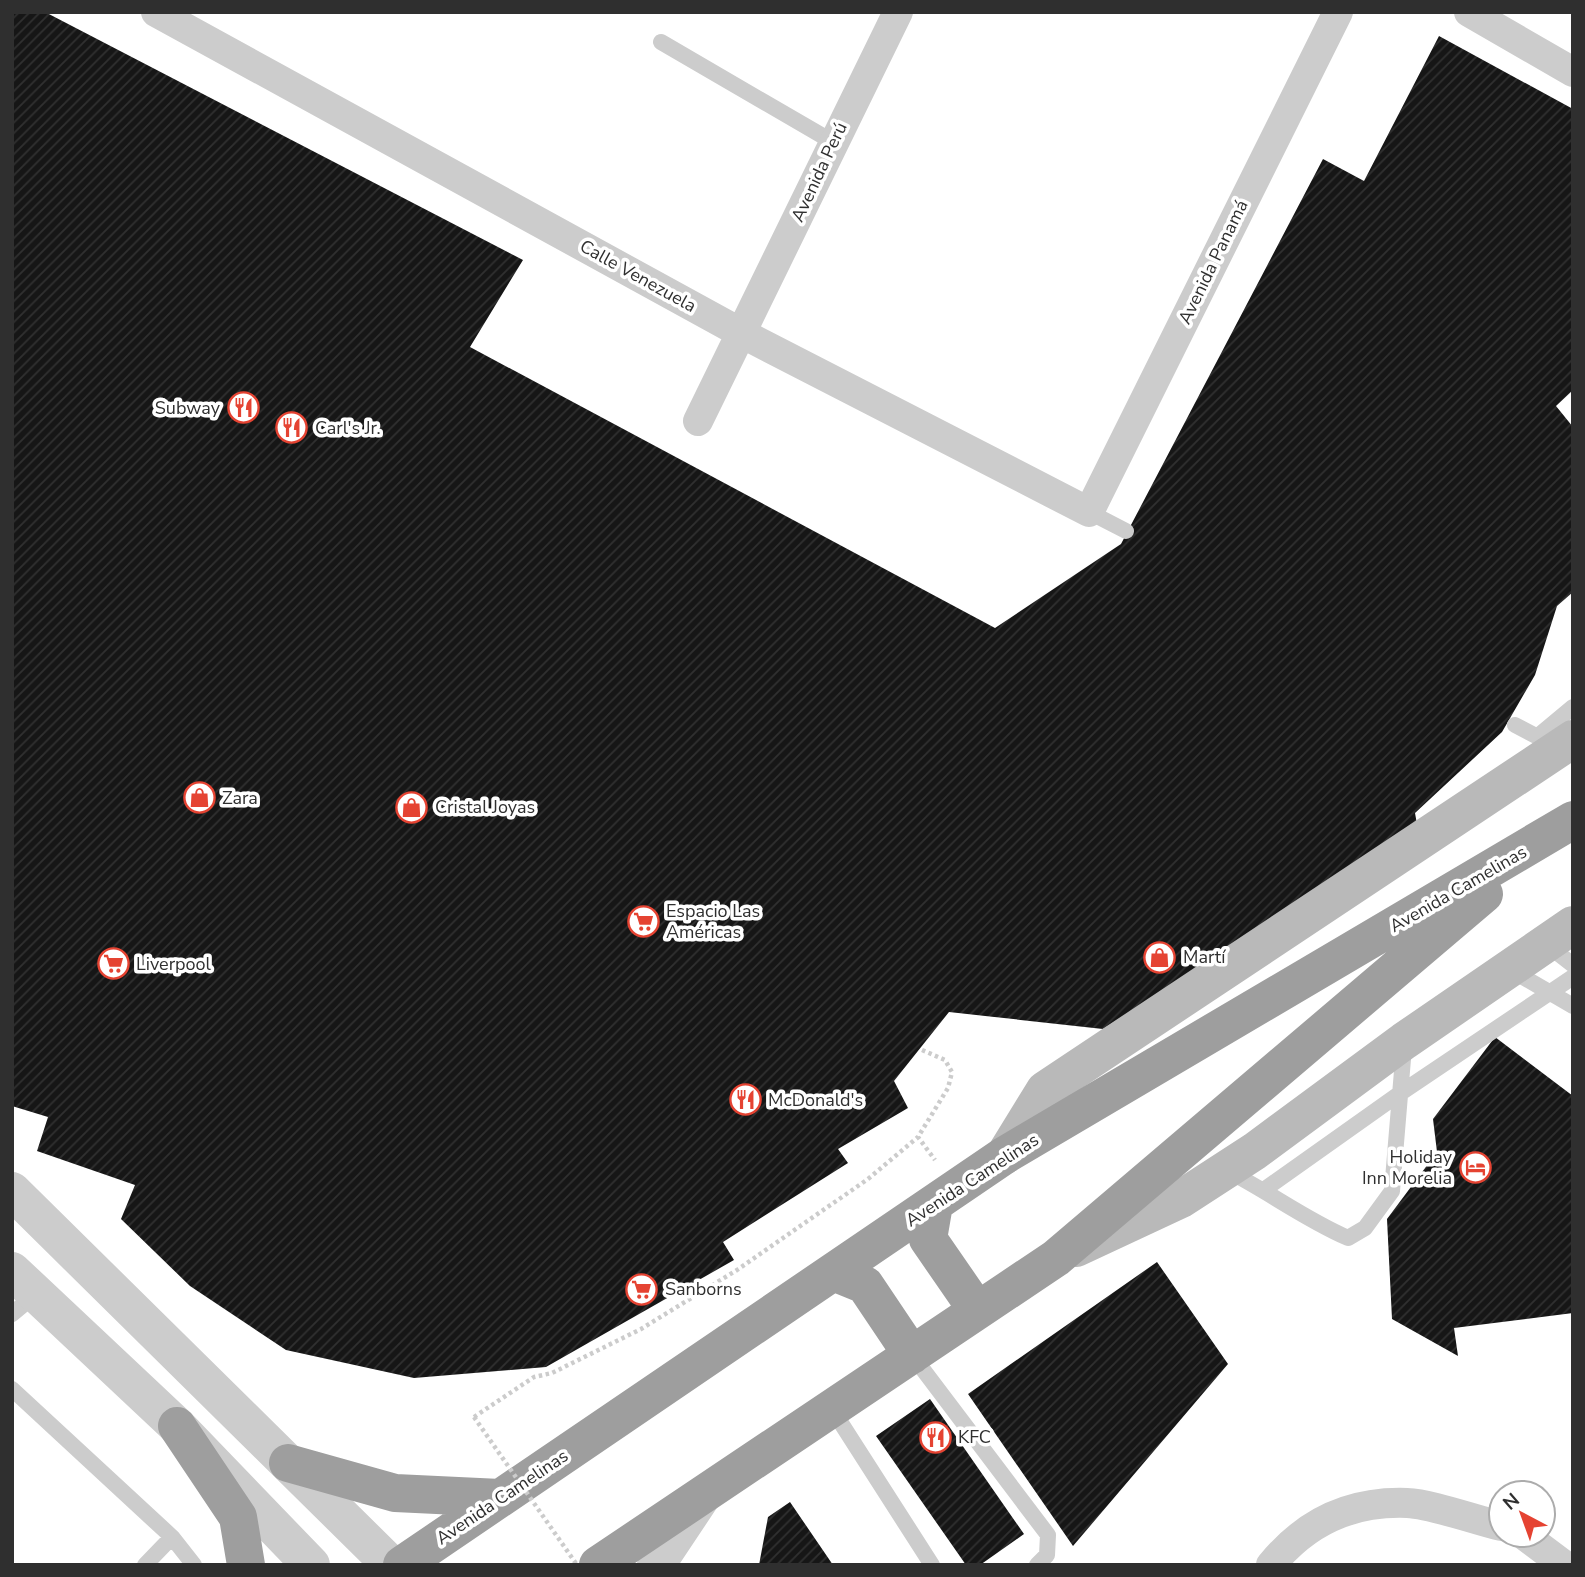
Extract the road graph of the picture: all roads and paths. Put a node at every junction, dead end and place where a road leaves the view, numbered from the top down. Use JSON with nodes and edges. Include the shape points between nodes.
{"nodes":[{"id":1,"x":156,"y":12,"type":"edge"},
{"id":2,"x":898,"y":12,"type":"edge"},
{"id":3,"x":1338,"y":12,"type":"edge"},
{"id":4,"x":1469,"y":12,"type":"edge"},
{"id":5,"x":661,"y":42,"type":"dead end"},
{"id":6,"x":1573,"y":72,"type":"edge"},
{"id":7,"x":833,"y":142,"type":"junction"},
{"id":8,"x":743,"y":334,"type":"junction"},
{"id":9,"x":698,"y":421,"type":"dead end"},
{"id":10,"x":1089,"y":512,"type":"junction"},
{"id":11,"x":1126,"y":531,"type":"dead end"},
{"id":12,"x":1573,"y":707,"type":"edge"},
{"id":13,"x":1515,"y":724,"type":"dead end"},
{"id":14,"x":1560,"y":744,"type":"edge"},
{"id":15,"x":1568,"y":824,"type":"edge"},
{"id":16,"x":1564,"y":945,"type":"edge"},
{"id":17,"x":1511,"y":970,"type":"junction"},
{"id":18,"x":1573,"y":977,"type":"edge"},
{"id":19,"x":1550,"y":992,"type":"junction"},
{"id":20,"x":1573,"y":1006,"type":"edge"},
{"id":21,"x":1404,"y":1041,"type":"junction"},
{"id":22,"x":922,"y":1049,"type":"dead end"},
{"id":23,"x":1399,"y":1094,"type":"junction"},
{"id":24,"x":918,"y":1137,"type":"junction"},
{"id":25,"x":1005,"y":1155,"type":"junction"},
{"id":26,"x":1226,"y":1170,"type":"junction"},
{"id":27,"x":1265,"y":1189,"type":"junction"},
{"id":28,"x":12,"y":1191,"type":"edge"},
{"id":29,"x":945,"y":1196,"type":"junction"},
{"id":30,"x":1056,"y":1258,"type":"junction"},
{"id":31,"x":833,"y":1272,"type":"junction"},
{"id":32,"x":20,"y":1293,"type":"edge"},
{"id":33,"x":977,"y":1310,"type":"junction"},
{"id":34,"x":912,"y":1355,"type":"junction"},
{"id":35,"x":12,"y":1389,"type":"edge"},
{"id":36,"x":832,"y":1409,"type":"junction"},
{"id":37,"x":177,"y":1426,"type":"junction"},
{"id":38,"x":288,"y":1463,"type":"junction"},
{"id":39,"x":702,"y":1496,"type":"junction"},
{"id":40,"x":500,"y":1498,"type":"junction"},
{"id":41,"x":1487,"y":1523,"type":"edge"},
{"id":42,"x":172,"y":1537,"type":"junction"},
{"id":43,"x":1542,"y":1549,"type":"edge"},
{"id":44,"x":145,"y":1565,"type":"edge"},
{"id":45,"x":194,"y":1565,"type":"edge"},
{"id":46,"x":246,"y":1565,"type":"edge"},
{"id":47,"x":311,"y":1565,"type":"edge"},
{"id":48,"x":391,"y":1565,"type":"edge"},
{"id":49,"x":402,"y":1565,"type":"edge"},
{"id":50,"x":577,"y":1565,"type":"edge"},
{"id":51,"x":598,"y":1565,"type":"edge"},
{"id":52,"x":656,"y":1565,"type":"edge"},
{"id":53,"x":932,"y":1565,"type":"edge"},
{"id":54,"x":1037,"y":1565,"type":"edge"},
{"id":55,"x":1271,"y":1565,"type":"edge"},
{"id":56,"x":1563,"y":1565,"type":"edge"}],
"edges":[{"from":1,"to":8,"type":"street","name":"Calle Venezuela"},
{"from":2,"to":7,"type":"street","name":"Avenida Perú"},
{"from":3,"to":10,"type":"street","name":"Avenida Panamá"},
{"from":4,"to":6,"type":"street"},
{"from":5,"to":7,"type":"lane"},
{"from":7,"to":8,"type":"street","name":"Avenida Perú"},
{"from":8,"to":9,"type":"street","name":"Avenida Perú"},
{"from":8,"to":10,"type":"street","name":"Calle Venezuela"},
{"from":10,"to":11,"type":"lane","name":"Calle Venezuela"},
{"from":12,"to":14,"type":"lane"},
{"from":13,"to":14,"type":"lane"},
{"from":14,"to":25,"type":"main road","via":[[1045,1090]]},
{"from":15,"to":25,"type":"highway","name":"Avenida Camelinas"},
{"from":15,"to":30,"type":"highway","name":"Avenida Camelinas"},
{"from":16,"to":17,"type":"main road"},
{"from":17,"to":19,"type":"lane"},
{"from":17,"to":21,"type":"main road"},
{"from":18,"to":19,"type":"lane"},
{"from":19,"to":20,"type":"lane"},
{"from":19,"to":23,"type":"lane"},
{"from":21,"to":23,"type":"lane"},
{"from":21,"to":26,"type":"main road"},
{"from":22,"to":24,"type":"path","via":[[945,1060],[952,1072],[948,1088]]},
{"from":23,"to":27,"type":"lane"},
{"from":23,"to":27,"type":"lane","via":[[1392,1191],[1364,1228],[1348,1238],[1319,1226]]},
{"from":24,"to":29,"type":"path"},
{"from":24,"to":50,"type":"path","bridge":true,"via":[[867,1179],[737,1269],[641,1329],[552,1373],[534,1377],[474,1417]]},
{"from":25,"to":29,"type":"highway","name":"Avenida Camelinas"},
{"from":26,"to":27,"type":"lane"},
{"from":26,"to":30,"type":"main road","via":[[1181,1199]]},
{"from":28,"to":38,"type":"street"},
{"from":29,"to":31,"type":"highway","name":"Avenida Camelinas"},
{"from":29,"to":33,"type":"highway","via":[[929,1240]]},
{"from":30,"to":33,"type":"highway","name":"Avenida Camelinas"},
{"from":31,"to":34,"type":"highway","via":[[865,1286]]},
{"from":31,"to":40,"type":"highway","name":"Avenida Camelinas"},
{"from":32,"to":37,"type":"street"},
{"from":33,"to":34,"type":"highway","name":"Avenida Camelinas"},
{"from":34,"to":36,"type":"highway","name":"Avenida Camelinas"},
{"from":34,"to":54,"type":"lane","via":[[1048,1535],[1047,1555]]},
{"from":35,"to":42,"type":"lane"},
{"from":36,"to":39,"type":"highway","name":"Avenida Camelinas"},
{"from":36,"to":53,"type":"lane"},
{"from":37,"to":46,"type":"highway","via":[[238,1517]]},
{"from":37,"to":47,"type":"street"},
{"from":38,"to":40,"type":"highway","via":[[395,1493]]},
{"from":38,"to":48,"type":"street"},
{"from":39,"to":51,"type":"highway","name":"Avenida Camelinas"},
{"from":39,"to":52,"type":"street"},
{"from":40,"to":49,"type":"highway","name":"Avenida Camelinas"},
{"from":41,"to":55,"type":"street","via":[[1408,1503],[1347,1510],[1315,1523]]},
{"from":42,"to":44,"type":"lane"},
{"from":42,"to":45,"type":"lane"},
{"from":43,"to":56,"type":"street"}]}
